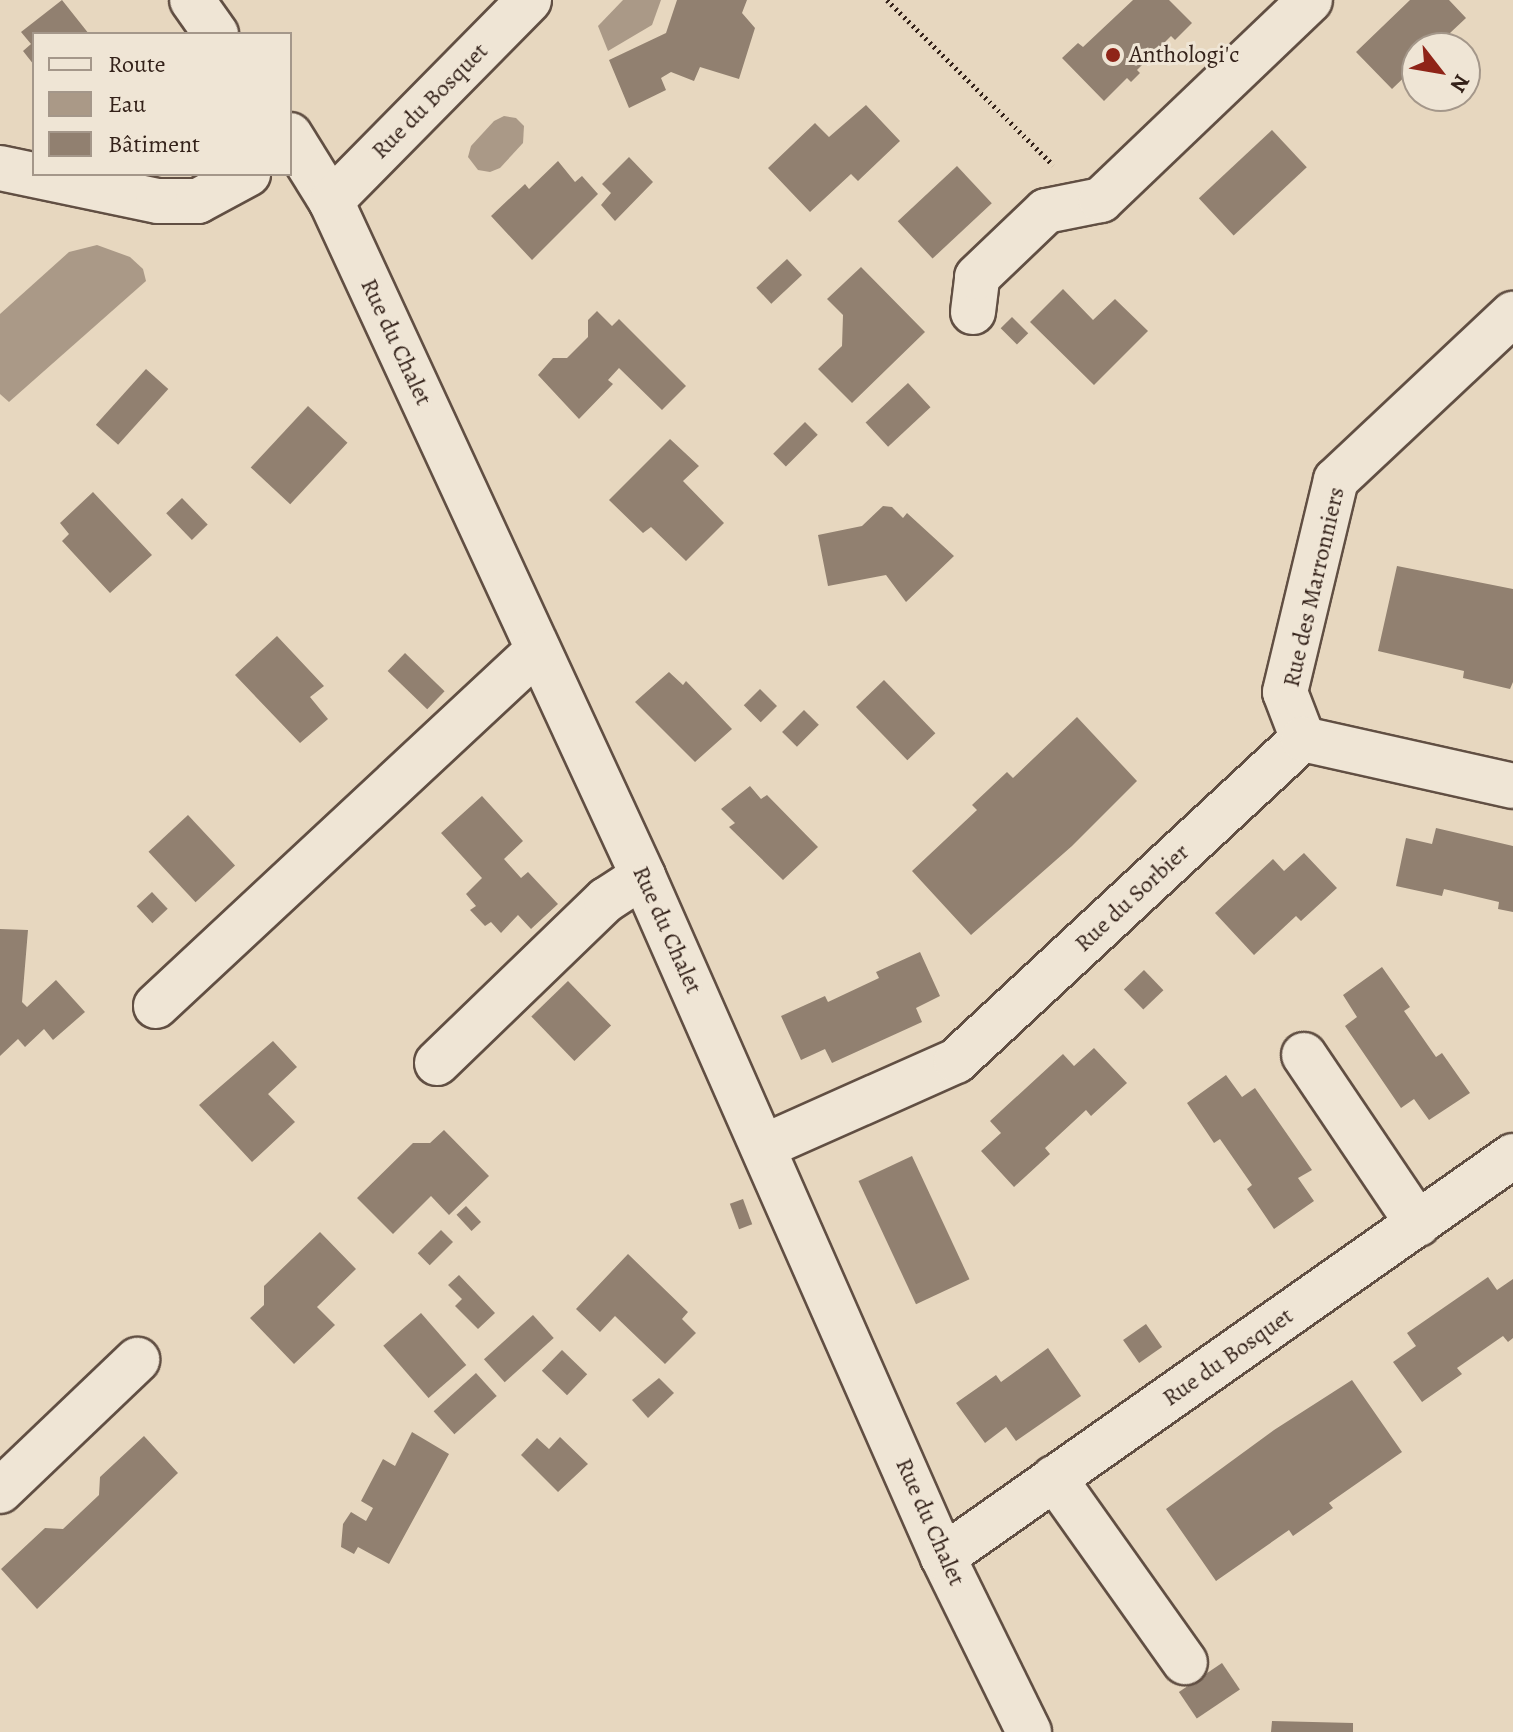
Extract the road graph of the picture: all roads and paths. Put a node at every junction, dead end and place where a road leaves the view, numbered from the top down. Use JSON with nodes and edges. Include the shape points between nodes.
{"nodes":[{"id":1,"x":192,"y":0,"type":"edge"},
{"id":2,"x":529,"y":0,"type":"edge"},
{"id":3,"x":887,"y":0,"type":"edge"},
{"id":4,"x":1310,"y":0,"type":"edge"},
{"id":5,"x":215,"y":32,"type":"edge"},
{"id":6,"x":293,"y":145,"type":"edge"},
{"id":7,"x":0,"y":168,"type":"edge"},
{"id":8,"x":32,"y":175,"type":"edge"},
{"id":9,"x":38,"y":176,"type":"edge"},
{"id":10,"x":244,"y":176,"type":"edge"},
{"id":11,"x":331,"y":201,"type":"junction"},
{"id":12,"x":1090,"y":202,"type":"junction"},
{"id":13,"x":973,"y":312,"type":"dead end"},
{"id":14,"x":1513,"y":314,"type":"edge"},
{"id":15,"x":538,"y":650,"type":"junction"},
{"id":16,"x":1303,"y":739,"type":"junction"},
{"id":17,"x":1513,"y":786,"type":"edge"},
{"id":18,"x":643,"y":876,"type":"junction"},
{"id":19,"x":156,"y":1006,"type":"dead end"},
{"id":20,"x":1304,"y":1055,"type":"dead end"},
{"id":21,"x":437,"y":1063,"type":"dead end"},
{"id":22,"x":765,"y":1146,"type":"junction"},
{"id":23,"x":1513,"y":1156,"type":"edge"},
{"id":24,"x":1418,"y":1224,"type":"junction"},
{"id":25,"x":137,"y":1360,"type":"dead end"},
{"id":26,"x":1054,"y":1478,"type":"junction"},
{"id":27,"x":0,"y":1491,"type":"edge"},
{"id":28,"x":943,"y":1557,"type":"junction"},
{"id":29,"x":1185,"y":1662,"type":"dead end"},
{"id":30,"x":1029,"y":1732,"type":"edge"}],
"edges":[{"from":1,"to":5,"type":"street"},
{"from":2,"to":11,"type":"street","name":"Rue du Bosquet"},
{"from":3,"to":12,"type":"path"},
{"from":4,"to":12,"type":"street","via":[[1101,200]]},
{"from":6,"to":11,"type":"street","name":"Rue du Chalet"},
{"from":7,"to":8,"type":"street"},
{"from":9,"to":10,"type":"street","via":[[158,201],[198,201]]},
{"from":11,"to":15,"type":"street","name":"Rue du Chalet"},
{"from":12,"to":13,"type":"street","via":[[1046,211],[977,277]]},
{"from":14,"to":16,"type":"street","name":"Rue des Marronniers","via":[[1336,480],[1285,692]]},
{"from":15,"to":18,"type":"street","name":"Rue du Chalet"},
{"from":15,"to":19,"type":"street"},
{"from":16,"to":17,"type":"street"},
{"from":16,"to":22,"type":"street","name":"Rue du Sorbier","via":[[956,1061]]},
{"from":18,"to":21,"type":"street","via":[[606,900]]},
{"from":18,"to":22,"type":"street","name":"Rue du Chalet"},
{"from":20,"to":24,"type":"street"},
{"from":22,"to":28,"type":"street","name":"Rue du Chalet"},
{"from":23,"to":24,"type":"street","name":"Rue du Bosquet"},
{"from":24,"to":26,"type":"street","name":"Rue du Bosquet"},
{"from":25,"to":27,"type":"street"},
{"from":26,"to":28,"type":"street","name":"Rue du Bosquet"},
{"from":26,"to":29,"type":"street"},
{"from":28,"to":30,"type":"street","name":"Rue du Chalet"}]}
